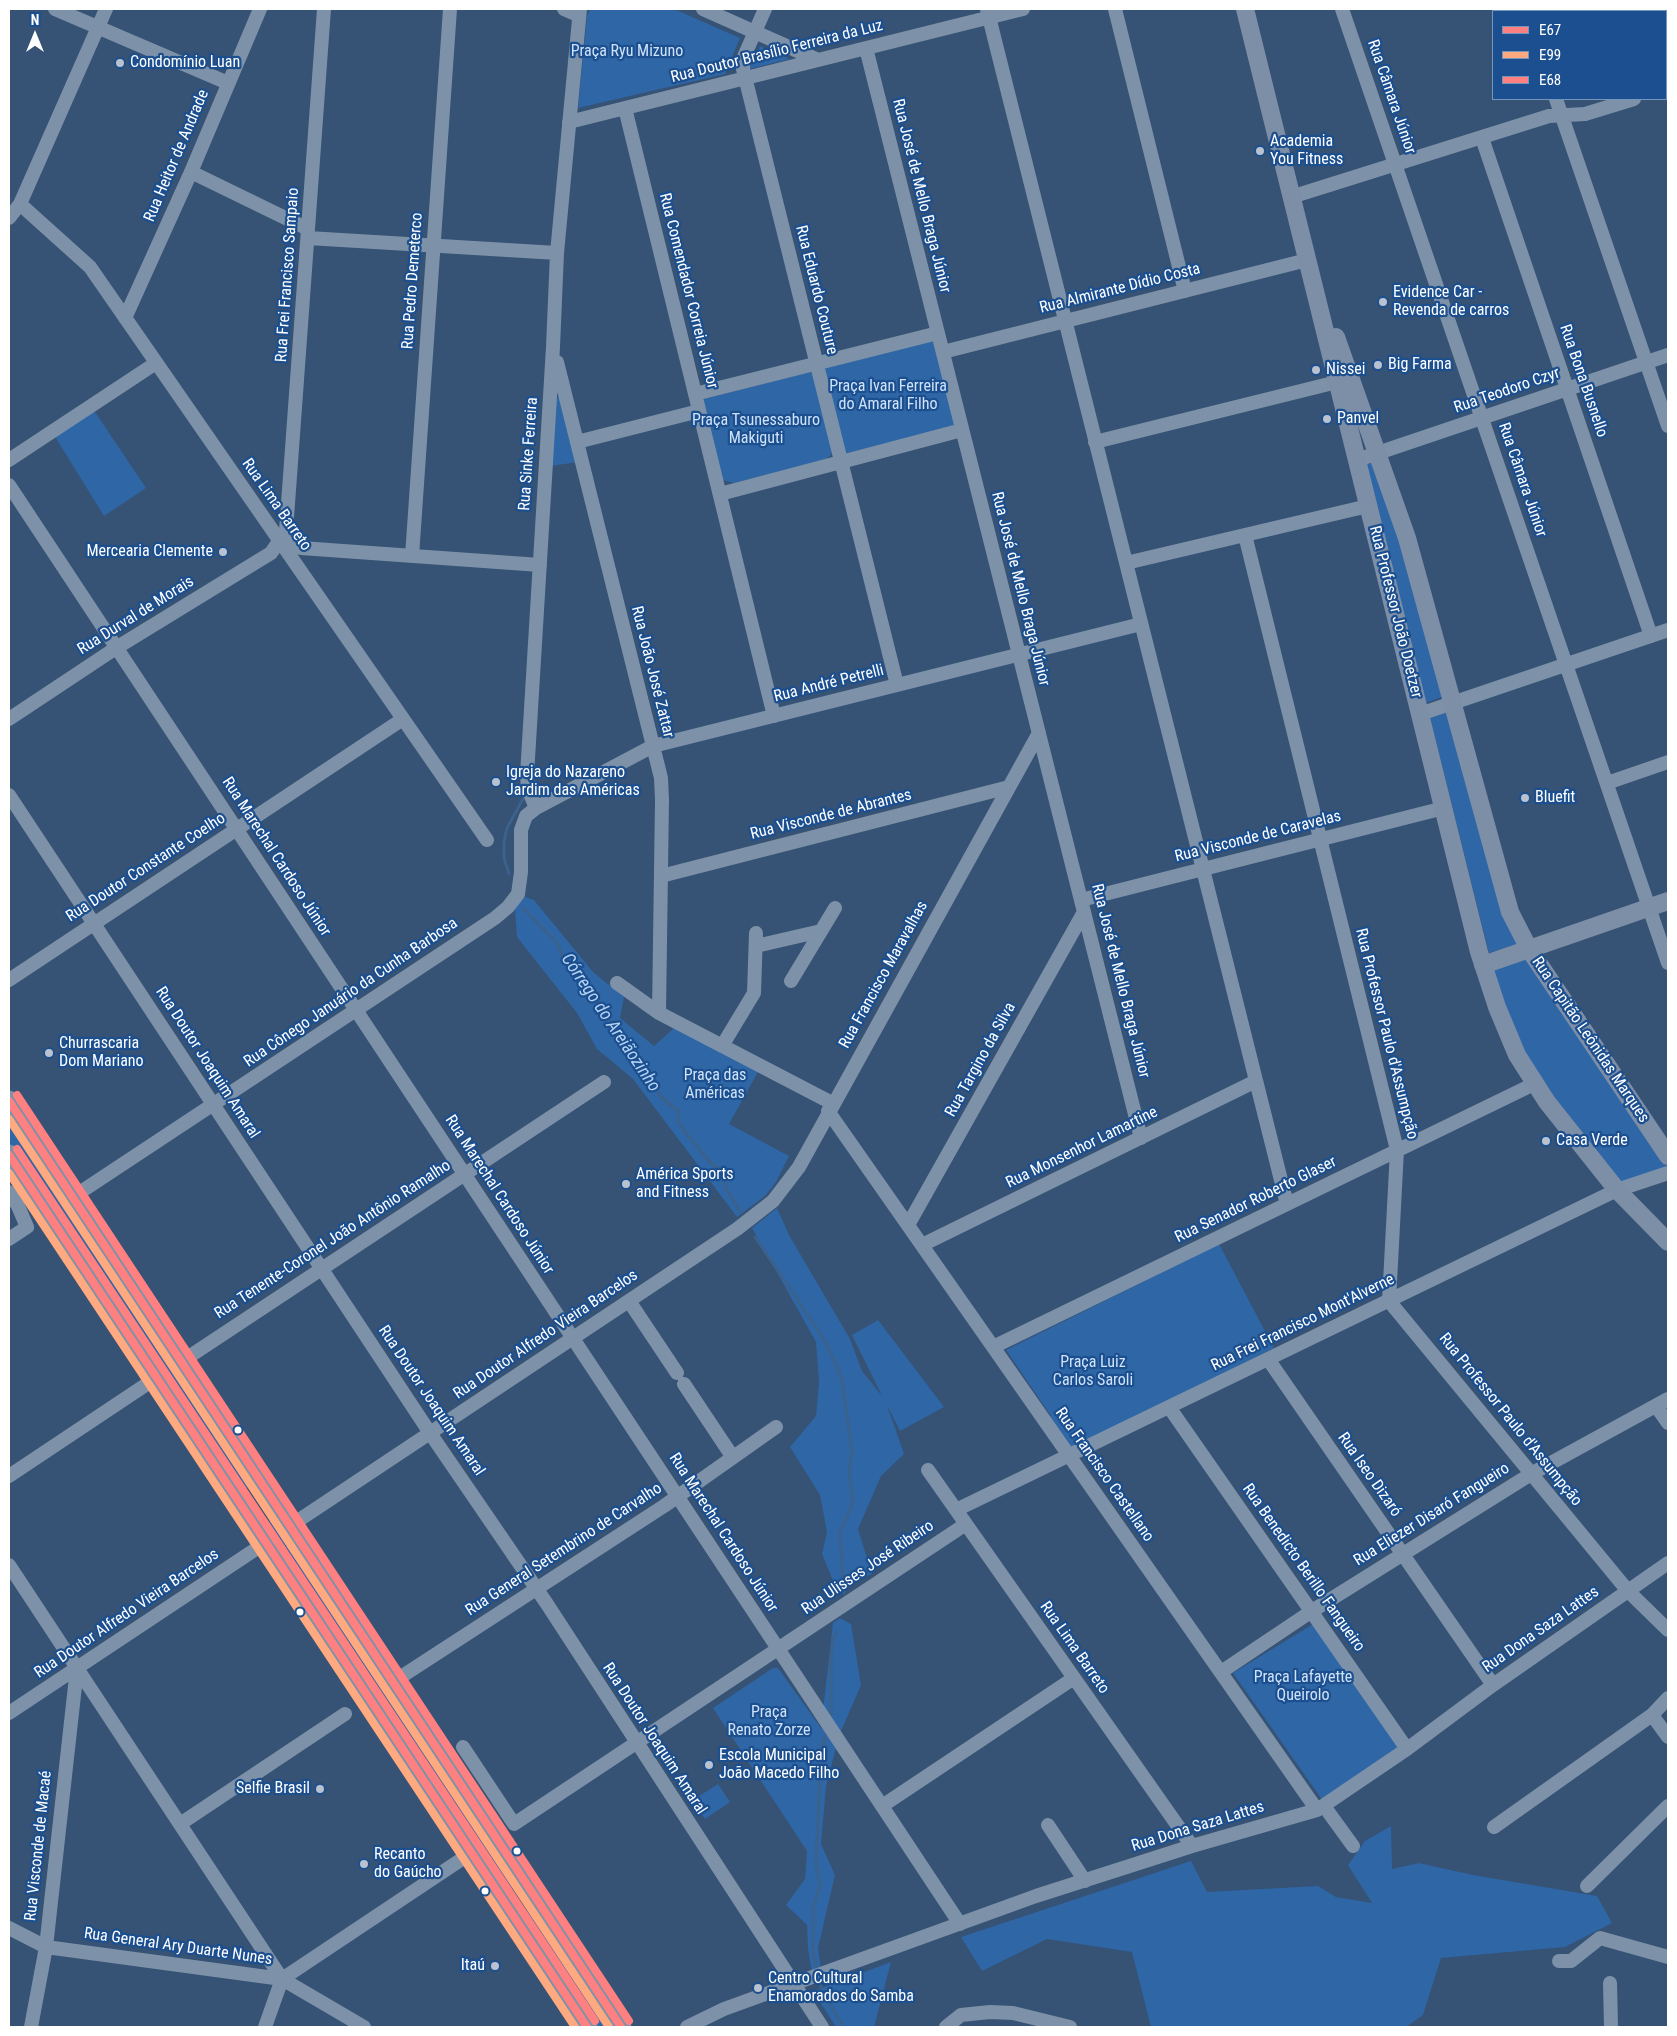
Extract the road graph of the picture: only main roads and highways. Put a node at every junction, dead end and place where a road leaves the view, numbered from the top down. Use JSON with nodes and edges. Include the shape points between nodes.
{"nodes":[{"id":1,"x":1245,"y":9,"type":"edge"},
{"id":2,"x":1307,"y":260,"type":"junction"},
{"id":3,"x":1668,"y":901,"type":"edge"},
{"id":4,"x":1529,"y":949,"type":"junction"},
{"id":5,"x":1483,"y":965,"type":"junction"},
{"id":6,"x":9,"y":1101,"type":"edge"},
{"id":7,"x":9,"y":1155,"type":"edge"},
{"id":8,"x":1668,"y":1156,"type":"edge"},
{"id":9,"x":1668,"y":1242,"type":"edge"},
{"id":10,"x":272,"y":1499,"type":"junction"},
{"id":11,"x":248,"y":1516,"type":"junction"},
{"id":12,"x":525,"y":1882,"type":"junction"},
{"id":13,"x":496,"y":1890,"type":"junction"},
{"id":14,"x":587,"y":2027,"type":"edge"},
{"id":15,"x":621,"y":2027,"type":"edge"}],
"edges":[{"from":1,"to":2,"type":"main road","name":"Rua Professor João Doetzer"},
{"from":2,"to":4,"type":"main road","name":"Rua Professor João Doetzer","via":[[1407,538],[1506,902]]},
{"from":2,"to":5,"type":"main road","name":"Rua Professor João Doetzer"},
{"from":3,"to":4,"type":"main road"},
{"from":4,"to":5,"type":"main road"},
{"from":4,"to":8,"type":"main road","name":"Rua Capitão Leônidas Marques"},
{"from":5,"to":9,"type":"main road","via":[[1504,1025],[1534,1084],[1617,1190]]},
{"from":6,"to":10,"type":"highway"},
{"from":7,"to":11,"type":"highway"},
{"from":10,"to":11,"type":"highway","via":[[259,1495],[252,1498],[247,1503]]},
{"from":10,"to":12,"type":"highway"},
{"from":11,"to":13,"type":"highway"},
{"from":12,"to":13,"type":"highway","via":[[510,1895]]},
{"from":12,"to":15,"type":"highway"},
{"from":13,"to":14,"type":"highway"}]}
